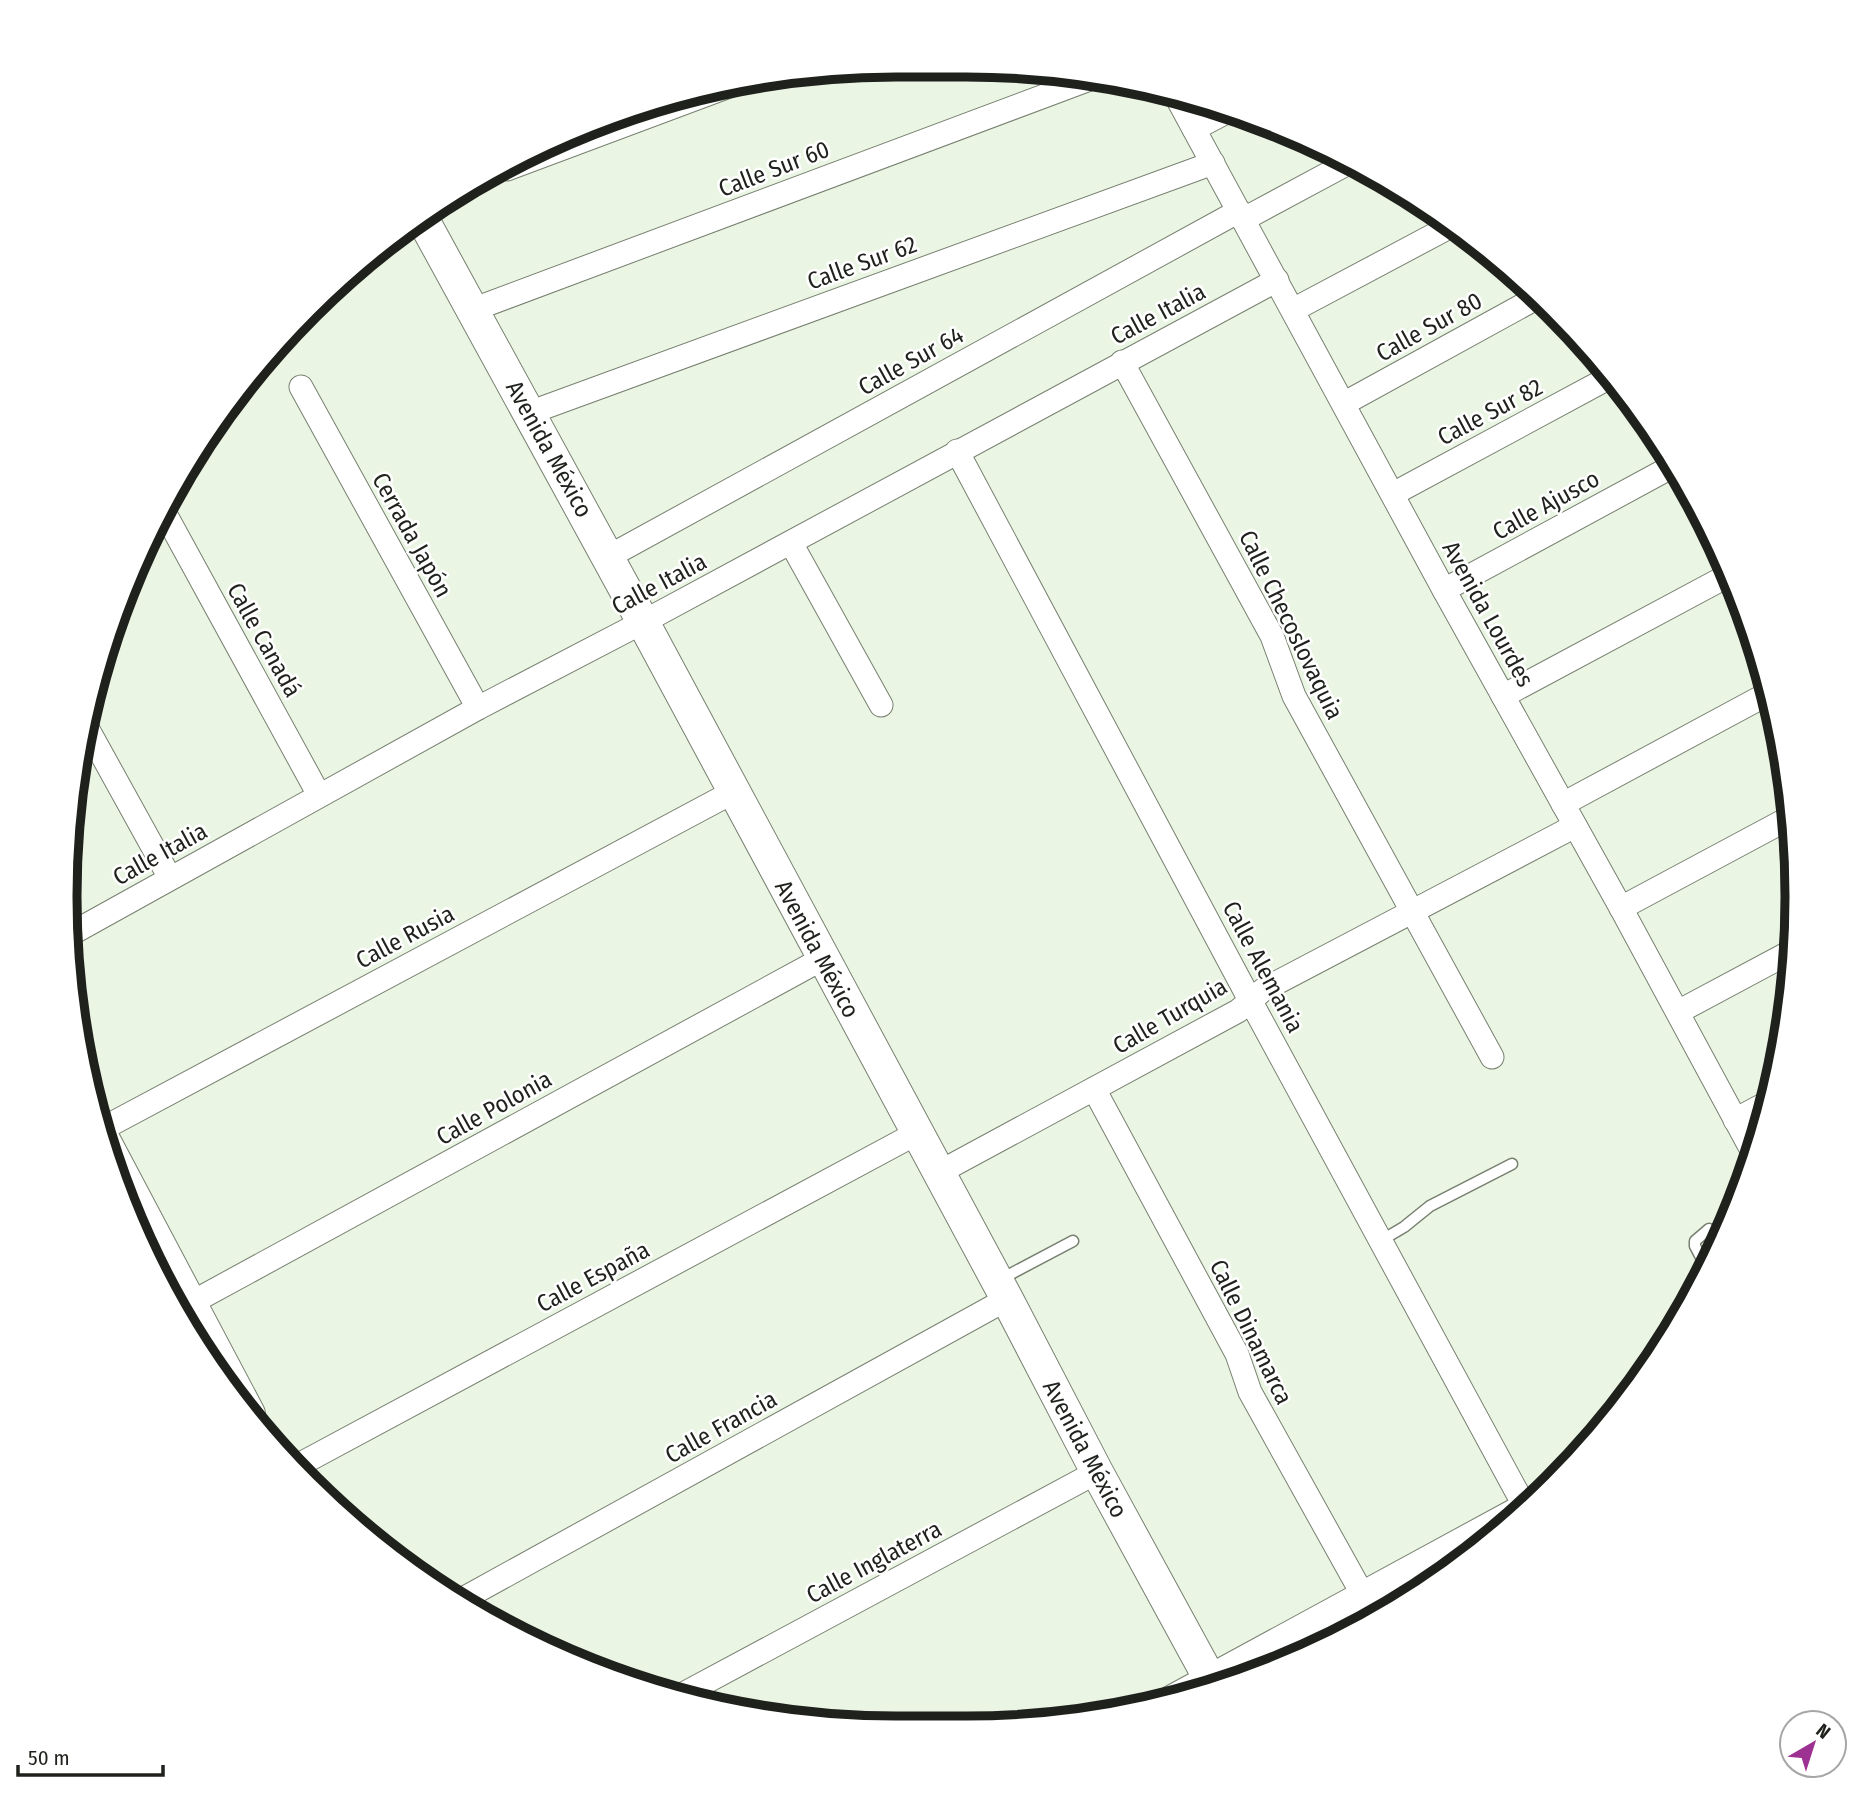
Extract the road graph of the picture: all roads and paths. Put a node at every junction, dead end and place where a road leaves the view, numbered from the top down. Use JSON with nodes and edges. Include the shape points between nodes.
{"nodes":[{"id":1,"x":1075,"y":85,"type":"edge"},
{"id":2,"x":1181,"y":106,"type":"edge"},
{"id":3,"x":658,"y":113,"type":"edge"},
{"id":4,"x":1218,"y":117,"type":"edge"},
{"id":5,"x":1194,"y":129,"type":"junction"},
{"id":6,"x":566,"y":147,"type":"edge"},
{"id":7,"x":1213,"y":163,"type":"junction"},
{"id":8,"x":1339,"y":168,"type":"edge"},
{"id":9,"x":1242,"y":216,"type":"junction"},
{"id":10,"x":426,"y":226,"type":"edge"},
{"id":11,"x":1443,"y":231,"type":"edge"},
{"id":12,"x":1277,"y":280,"type":"junction"},
{"id":13,"x":1529,"y":302,"type":"edge"},
{"id":14,"x":472,"y":310,"type":"junction"},
{"id":15,"x":1293,"y":310,"type":"junction"},
{"id":16,"x":1122,"y":362,"type":"junction"},
{"id":17,"x":1602,"y":381,"type":"edge"},
{"id":18,"x":301,"y":387,"type":"dead end"},
{"id":19,"x":1345,"y":403,"type":"junction"},
{"id":20,"x":529,"y":413,"type":"junction"},
{"id":21,"x":957,"y":452,"type":"junction"},
{"id":22,"x":1665,"y":470,"type":"edge"},
{"id":23,"x":1394,"y":494,"type":"junction"},
{"id":24,"x":169,"y":521,"type":"edge"},
{"id":25,"x":791,"y":543,"type":"junction"},
{"id":26,"x":608,"y":557,"type":"junction"},
{"id":27,"x":1721,"y":579,"type":"edge"},
{"id":28,"x":1444,"y":590,"type":"junction"},
{"id":29,"x":643,"y":622,"type":"junction"},
{"id":30,"x":1503,"y":696,"type":"junction"},
{"id":31,"x":1760,"y":698,"type":"edge"},
{"id":32,"x":881,"y":705,"type":"dead end"},
{"id":33,"x":478,"y":708,"type":"junction"},
{"id":34,"x":93,"y":738,"type":"edge"},
{"id":35,"x":733,"y":792,"type":"junction"},
{"id":36,"x":319,"y":795,"type":"junction"},
{"id":37,"x":1563,"y":804,"type":"junction"},
{"id":38,"x":1781,"y":822,"type":"edge"},
{"id":39,"x":1575,"y":826,"type":"junction"},
{"id":40,"x":170,"y":878,"type":"junction"},
{"id":41,"x":1621,"y":908,"type":"junction"},
{"id":42,"x":1413,"y":912,"type":"junction"},
{"id":43,"x":78,"y":930,"type":"edge"},
{"id":44,"x":1782,"y":956,"type":"edge"},
{"id":45,"x":822,"y":959,"type":"junction"},
{"id":46,"x":1250,"y":1000,"type":"junction"},
{"id":47,"x":1678,"y":1012,"type":"junction"},
{"id":48,"x":1492,"y":1057,"type":"dead end"},
{"id":49,"x":1094,"y":1090,"type":"junction"},
{"id":50,"x":1757,"y":1108,"type":"edge"},
{"id":51,"x":1735,"y":1120,"type":"junction"},
{"id":52,"x":110,"y":1125,"type":"edge"},
{"id":53,"x":917,"y":1133,"type":"junction"},
{"id":54,"x":1747,"y":1142,"type":"edge"},
{"id":55,"x":1512,"y":1164,"type":"dead end"},
{"id":56,"x":938,"y":1173,"type":"junction"},
{"id":57,"x":1709,"y":1229,"type":"dead end"},
{"id":58,"x":1382,"y":1240,"type":"junction"},
{"id":59,"x":1073,"y":1241,"type":"dead end"},
{"id":60,"x":1701,"y":1257,"type":"edge"},
{"id":61,"x":1002,"y":1290,"type":"junction"},
{"id":62,"x":194,"y":1317,"type":"edge"},
{"id":63,"x":304,"y":1462,"type":"edge"},
{"id":64,"x":1097,"y":1472,"type":"junction"},
{"id":65,"x":1521,"y":1499,"type":"edge"},
{"id":66,"x":1480,"y":1534,"type":"edge"},
{"id":67,"x":470,"y":1596,"type":"edge"},
{"id":68,"x":1364,"y":1597,"type":"junction"},
{"id":69,"x":1222,"y":1675,"type":"edge"},
{"id":70,"x":1210,"y":1679,"type":"edge"},
{"id":71,"x":691,"y":1690,"type":"edge"}],
"edges":[{"from":1,"to":14,"type":"street","name":"Calle Sur 60"},
{"from":2,"to":5,"type":"street","name":"Avenida Lourdes"},
{"from":3,"to":6,"type":"street"},
{"from":4,"to":5,"type":"street"},
{"from":5,"to":7,"type":"street","name":"Avenida Lourdes"},
{"from":7,"to":9,"type":"street","name":"Avenida Lourdes"},
{"from":7,"to":20,"type":"street","name":"Calle Sur 62"},
{"from":8,"to":9,"type":"street","name":"Calle Sur 64"},
{"from":9,"to":12,"type":"street","name":"Avenida Lourdes"},
{"from":9,"to":26,"type":"street","name":"Calle Sur 64"},
{"from":10,"to":14,"type":"street","name":"Avenida México"},
{"from":11,"to":15,"type":"street"},
{"from":12,"to":15,"type":"street","name":"Avenida Lourdes"},
{"from":12,"to":16,"type":"street","name":"Calle Italia"},
{"from":13,"to":19,"type":"street","name":"Calle Sur 80"},
{"from":14,"to":20,"type":"street","name":"Avenida México"},
{"from":15,"to":19,"type":"street","name":"Avenida Lourdes"},
{"from":16,"to":21,"type":"street","name":"Calle Italia"},
{"from":16,"to":42,"type":"street","name":"Calle Checoslovaquia","via":[[1272,636],[1291,689]]},
{"from":17,"to":23,"type":"street","name":"Calle Sur 82"},
{"from":18,"to":33,"type":"street","name":"Cerrada Japón"},
{"from":19,"to":23,"type":"street","name":"Avenida Lourdes"},
{"from":20,"to":26,"type":"street","name":"Avenida México"},
{"from":21,"to":25,"type":"street","name":"Calle Italia"},
{"from":21,"to":46,"type":"street","name":"Calle Alemania"},
{"from":22,"to":28,"type":"street","name":"Calle Ajusco"},
{"from":23,"to":28,"type":"street","name":"Avenida Lourdes"},
{"from":24,"to":36,"type":"street","name":"Calle Canadá"},
{"from":25,"to":29,"type":"street","name":"Calle Italia"},
{"from":25,"to":32,"type":"street"},
{"from":26,"to":29,"type":"street","name":"Avenida México"},
{"from":27,"to":30,"type":"street"},
{"from":28,"to":30,"type":"street","name":"Avenida Lourdes"},
{"from":29,"to":33,"type":"street","name":"Calle Italia"},
{"from":29,"to":35,"type":"street","name":"Avenida México"},
{"from":30,"to":37,"type":"street","name":"Avenida Lourdes"},
{"from":31,"to":37,"type":"street"},
{"from":33,"to":36,"type":"street","name":"Calle Italia"},
{"from":34,"to":40,"type":"street"},
{"from":35,"to":45,"type":"street","name":"Avenida México"},
{"from":35,"to":52,"type":"street","name":"Calle Rusia"},
{"from":36,"to":40,"type":"street","name":"Calle Italia"},
{"from":37,"to":39,"type":"street","name":"Avenida Lourdes"},
{"from":38,"to":41,"type":"street"},
{"from":39,"to":41,"type":"street","name":"Avenida Lourdes"},
{"from":39,"to":42,"type":"street","name":"Calle Turquia"},
{"from":40,"to":43,"type":"street","name":"Calle Italia"},
{"from":41,"to":47,"type":"street","name":"Avenida Lourdes"},
{"from":42,"to":46,"type":"street","name":"Calle Turquia"},
{"from":42,"to":48,"type":"street","name":"Calle Checoslovaquia"},
{"from":44,"to":47,"type":"street"},
{"from":45,"to":53,"type":"street","name":"Avenida México"},
{"from":45,"to":62,"type":"street","name":"Calle Polonia"},
{"from":46,"to":49,"type":"street","name":"Calle Turquia"},
{"from":46,"to":58,"type":"street","name":"Calle Alemania"},
{"from":47,"to":51,"type":"street","name":"Avenida Lourdes"},
{"from":49,"to":56,"type":"street","name":"Calle Turquia"},
{"from":49,"to":68,"type":"street","name":"Calle Dinamarca","via":[[1237,1354],[1250,1392]]},
{"from":50,"to":51,"type":"street"},
{"from":51,"to":54,"type":"street","name":"Avenida Lourdes"},
{"from":53,"to":56,"type":"street","name":"Avenida México"},
{"from":53,"to":63,"type":"street","name":"Calle España"},
{"from":55,"to":58,"type":"lane","via":[[1430,1206]]},
{"from":56,"to":61,"type":"street","name":"Avenida México"},
{"from":57,"to":60,"type":"lane","via":[[1695,1241]]},
{"from":58,"to":65,"type":"street","name":"Calle Alemania"},
{"from":59,"to":61,"type":"lane"},
{"from":61,"to":64,"type":"street","name":"Avenida México"},
{"from":61,"to":67,"type":"street","name":"Calle Francia"},
{"from":64,"to":70,"type":"street","name":"Avenida México"},
{"from":64,"to":71,"type":"street","name":"Calle Inglaterra"},
{"from":66,"to":68,"type":"street"},
{"from":68,"to":69,"type":"street"}]}
